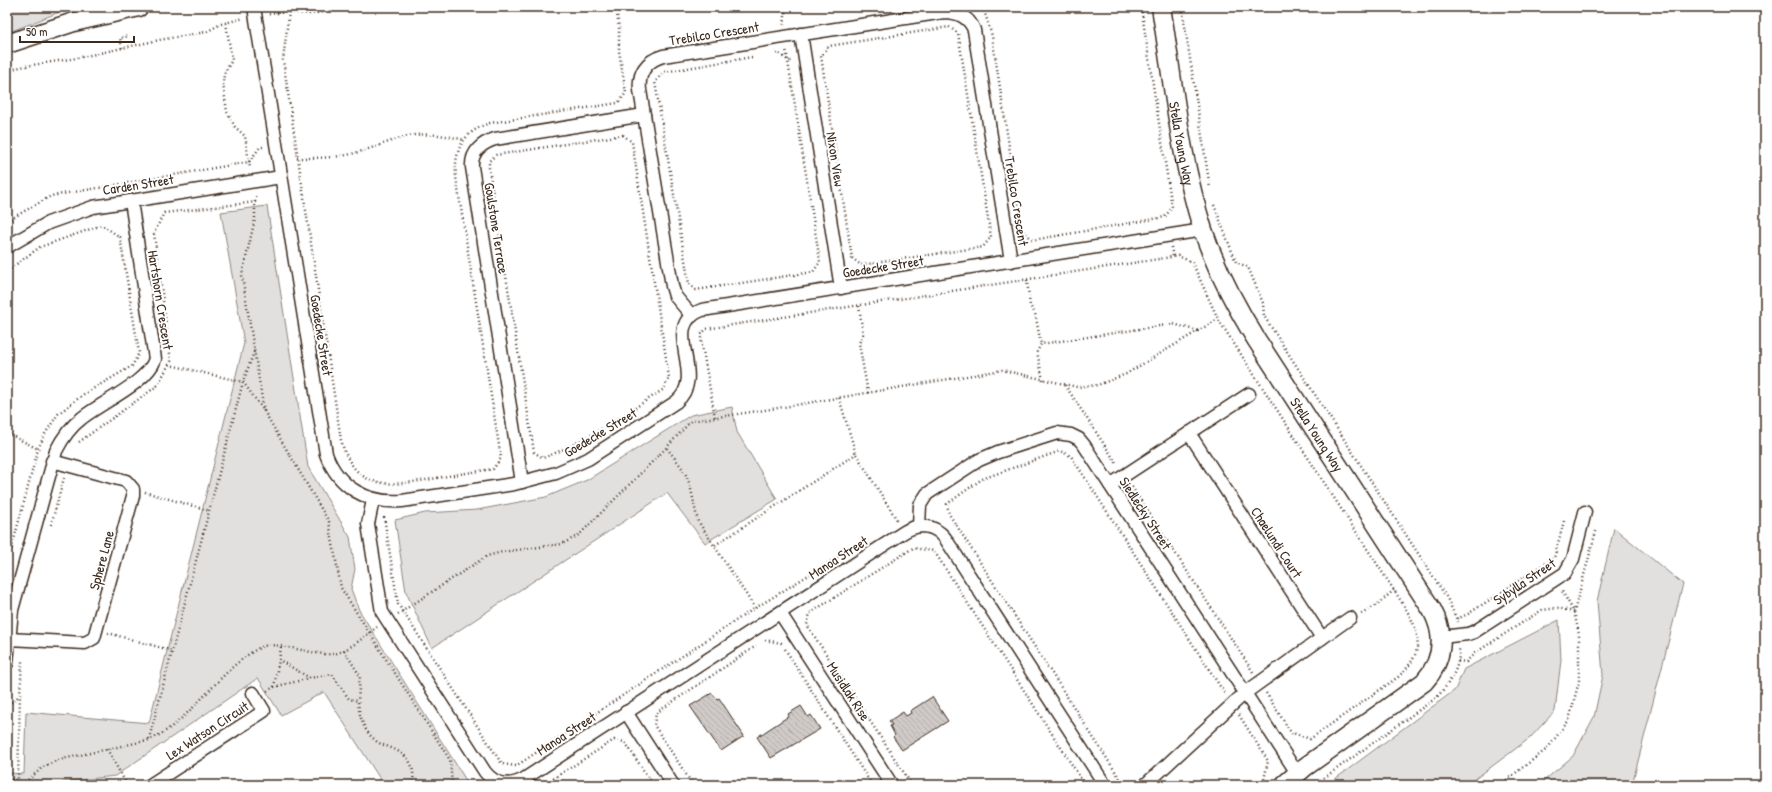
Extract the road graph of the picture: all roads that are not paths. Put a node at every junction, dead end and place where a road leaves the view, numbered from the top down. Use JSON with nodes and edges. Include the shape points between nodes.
{"nodes":[{"id":1,"x":139,"y":7,"type":"edge"},
{"id":2,"x":1162,"y":7,"type":"edge"},
{"id":3,"x":255,"y":12,"type":"edge"},
{"id":4,"x":801,"y":34,"type":"junction"},
{"id":5,"x":7,"y":44,"type":"edge"},
{"id":6,"x":644,"y":115,"type":"junction"},
{"id":7,"x":281,"y":177,"type":"junction"},
{"id":8,"x":131,"y":201,"type":"junction"},
{"id":9,"x":1204,"y":230,"type":"junction"},
{"id":10,"x":7,"y":247,"type":"edge"},
{"id":11,"x":1011,"y":261,"type":"junction"},
{"id":12,"x":841,"y":288,"type":"junction"},
{"id":13,"x":692,"y":316,"type":"junction"},
{"id":14,"x":1249,"y":394,"type":"dead end"},
{"id":15,"x":1189,"y":433,"type":"junction"},
{"id":16,"x":52,"y":461,"type":"junction"},
{"id":17,"x":522,"y":482,"type":"junction"},
{"id":18,"x":1110,"y":485,"type":"junction"},
{"id":19,"x":377,"y":501,"type":"junction"},
{"id":20,"x":1585,"y":512,"type":"dead end"},
{"id":21,"x":919,"y":526,"type":"junction"},
{"id":22,"x":780,"y":613,"type":"junction"},
{"id":23,"x":1350,"y":618,"type":"road end"},
{"id":24,"x":1441,"y":637,"type":"junction"},
{"id":25,"x":1322,"y":638,"type":"junction"},
{"id":26,"x":9,"y":639,"type":"junction"},
{"id":27,"x":7,"y":663,"type":"edge"},
{"id":28,"x":1245,"y":693,"type":"junction"},
{"id":29,"x":254,"y":696,"type":"road end"},
{"id":30,"x":626,"y":712,"type":"junction"},
{"id":31,"x":1291,"y":779,"type":"edge"},
{"id":32,"x":500,"y":784,"type":"edge"},
{"id":33,"x":150,"y":785,"type":"edge"},
{"id":34,"x":674,"y":785,"type":"edge"},
{"id":35,"x":892,"y":785,"type":"edge"},
{"id":36,"x":1105,"y":785,"type":"edge"},
{"id":37,"x":1145,"y":785,"type":"edge"}],
"edges":[{"from":1,"to":5,"type":"street","via":[[74,22]]},
{"from":2,"to":9,"type":"street","name":"Stella Young Way","via":[[1189,179]]},
{"from":3,"to":7,"type":"street","name":"Goedecke Street"},
{"from":4,"to":6,"type":"street","name":"Trebilco Crescent","via":[[663,56],[654,60],[640,76]]},
{"from":4,"to":11,"type":"street","name":"Trebilco Crescent","via":[[944,12],[954,12],[967,19],[975,34]]},
{"from":4,"to":12,"type":"street","name":"Nixon View"},
{"from":6,"to":13,"type":"street","name":"Trebilco Crescent","via":[[672,286],[675,296]]},
{"from":6,"to":17,"type":"street","name":"Goulstone Terrace","via":[[495,139],[479,148],[472,159]]},
{"from":7,"to":8,"type":"street","name":"Carden Street"},
{"from":7,"to":19,"type":"street","name":"Goedecke Street","via":[[326,454],[339,478],[354,491]]},
{"from":8,"to":10,"type":"street","name":"Carden Street","via":[[93,207],[62,216],[33,230]]},
{"from":8,"to":16,"type":"street","name":"Hartshorn Crescent","via":[[155,354],[154,363],[142,378],[89,412],[73,426],[60,442]]},
{"from":9,"to":11,"type":"street","name":"Goedecke Street"},
{"from":9,"to":24,"type":"street","name":"Stella Young Way","via":[[1220,273],[1242,317],[1432,610]]},
{"from":11,"to":12,"type":"street","name":"Goedecke Street"},
{"from":12,"to":13,"type":"street","name":"Goedecke Street","via":[[706,309]]},
{"from":13,"to":17,"type":"street","name":"Goedecke Street","via":[[683,332],[689,379],[688,387],[680,399],[588,459],[556,473]]},
{"from":14,"to":15,"type":"street"},
{"from":15,"to":18,"type":"street"},
{"from":15,"to":25,"type":"street","name":"Chaelundi Court"},
{"from":16,"to":26,"type":"street","name":"Hartshorn Crescent","via":[[12,610]]},
{"from":16,"to":26,"type":"street","name":"Sphere Lane","via":[[129,482],[133,496],[94,638],[85,643]]},
{"from":17,"to":19,"type":"street","name":"Goedecke Street","via":[[402,502]]},
{"from":18,"to":21,"type":"street","name":"Siedlecky Street","via":[[1079,439],[1067,434],[1052,434],[979,460],[931,490],[920,505]]},
{"from":18,"to":28,"type":"street","name":"Siedlecky Street"},
{"from":19,"to":32,"type":"street","name":"Manoa Street","via":[[368,518],[368,531],[380,606],[387,621],[485,772]]},
{"from":20,"to":24,"type":"street","name":"Sybylla Street","via":[[1572,563],[1565,573],[1474,632]]},
{"from":21,"to":22,"type":"street","name":"Manoa Street","via":[[904,532]]},
{"from":21,"to":36,"type":"street","via":[[932,528],[942,535]]},
{"from":22,"to":30,"type":"street","name":"Manoa Street"},
{"from":22,"to":35,"type":"street","name":"Musidlak Rise"},
{"from":23,"to":25,"type":"street"},
{"from":24,"to":31,"type":"street","name":"Stella Young Way","via":[[1438,661],[1424,682]]},
{"from":25,"to":28,"type":"street"},
{"from":26,"to":27,"type":"street","name":"Hartshorn Crescent"},
{"from":28,"to":31,"type":"street","name":"Siedlecky Street","via":[[1278,744]]},
{"from":28,"to":37,"type":"street"},
{"from":29,"to":33,"type":"street","name":"Lex Watson Circuit","via":[[264,711]]},
{"from":30,"to":32,"type":"street","name":"Manoa Street","via":[[524,779],[511,784]]},
{"from":30,"to":34,"type":"street"}]}
